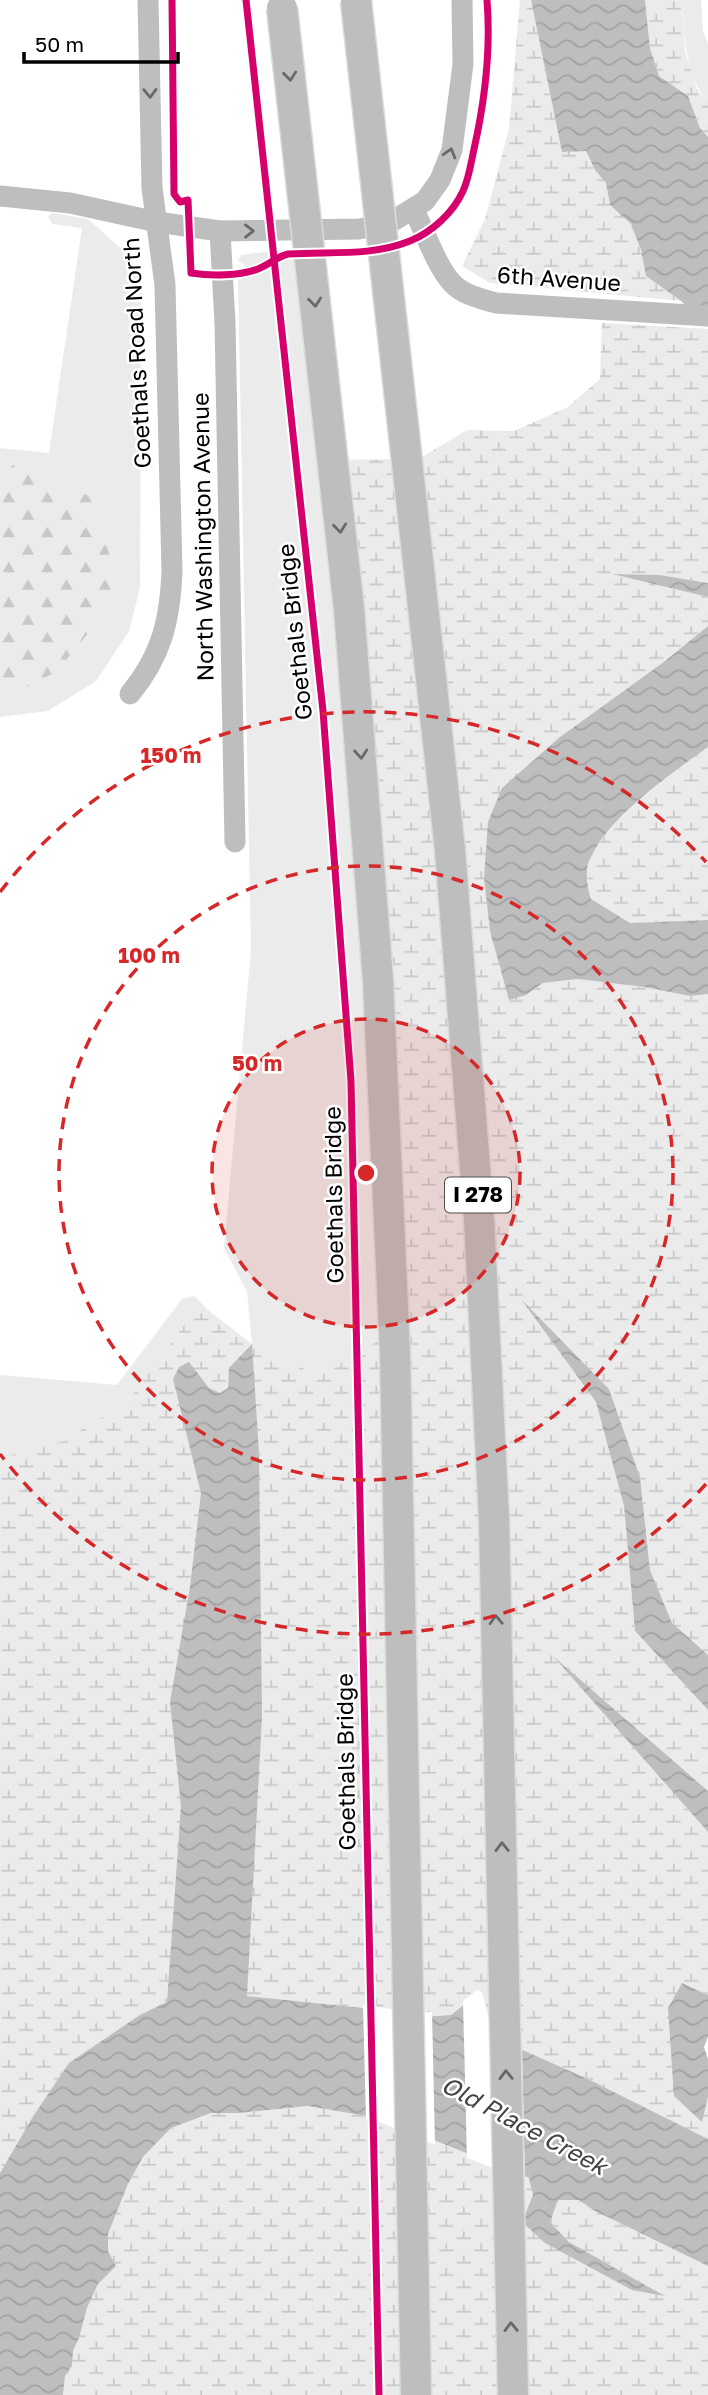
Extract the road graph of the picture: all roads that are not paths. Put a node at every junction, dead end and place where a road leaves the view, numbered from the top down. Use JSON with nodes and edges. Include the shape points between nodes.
{"nodes":[{"id":1,"x":148,"y":0,"type":"edge"},
{"id":2,"x":462,"y":0,"type":"edge"},
{"id":3,"x":356,"y":1,"type":"edge"},
{"id":4,"x":282,"y":8,"type":"dead end"},
{"id":5,"x":0,"y":196,"type":"edge"},
{"id":6,"x":414,"y":209,"type":"junction"},
{"id":7,"x":157,"y":222,"type":"junction"},
{"id":8,"x":220,"y":231,"type":"junction"},
{"id":9,"x":708,"y":316,"type":"edge"},
{"id":10,"x":130,"y":694,"type":"dead end"},
{"id":11,"x":235,"y":842,"type":"dead end"},
{"id":12,"x":416,"y":2395,"type":"edge"},
{"id":13,"x":513,"y":2395,"type":"edge"}],
"edges":[{"from":1,"to":7,"type":"street","name":"Goethals Road North","one_way":true,"via":[[152,188]]},
{"from":6,"to":2,"type":"street","one_way":true,"via":[[434,190],[452,150],[463,64]]},
{"from":13,"to":3,"type":"highway","number":"I 278","one_way":true,"bridge":true,"via":[[494,1519],[479,1208],[450,850]]},
{"from":4,"to":12,"type":"highway","one_way":true,"bridge":true,"via":[[350,621],[378,980],[395,1352]]},
{"from":5,"to":7,"type":"street","via":[[71,202]]},
{"from":8,"to":6,"type":"street","one_way":true,"via":[[374,228]]},
{"from":6,"to":9,"type":"street","name":"6th Avenue","via":[[452,283],[471,296],[496,303]]},
{"from":7,"to":8,"type":"street"},
{"from":7,"to":10,"type":"street","name":"Goethals Road North","via":[[165,285],[171,591],[166,628]]},
{"from":8,"to":11,"type":"street","name":"North Washington Avenue"}]}
